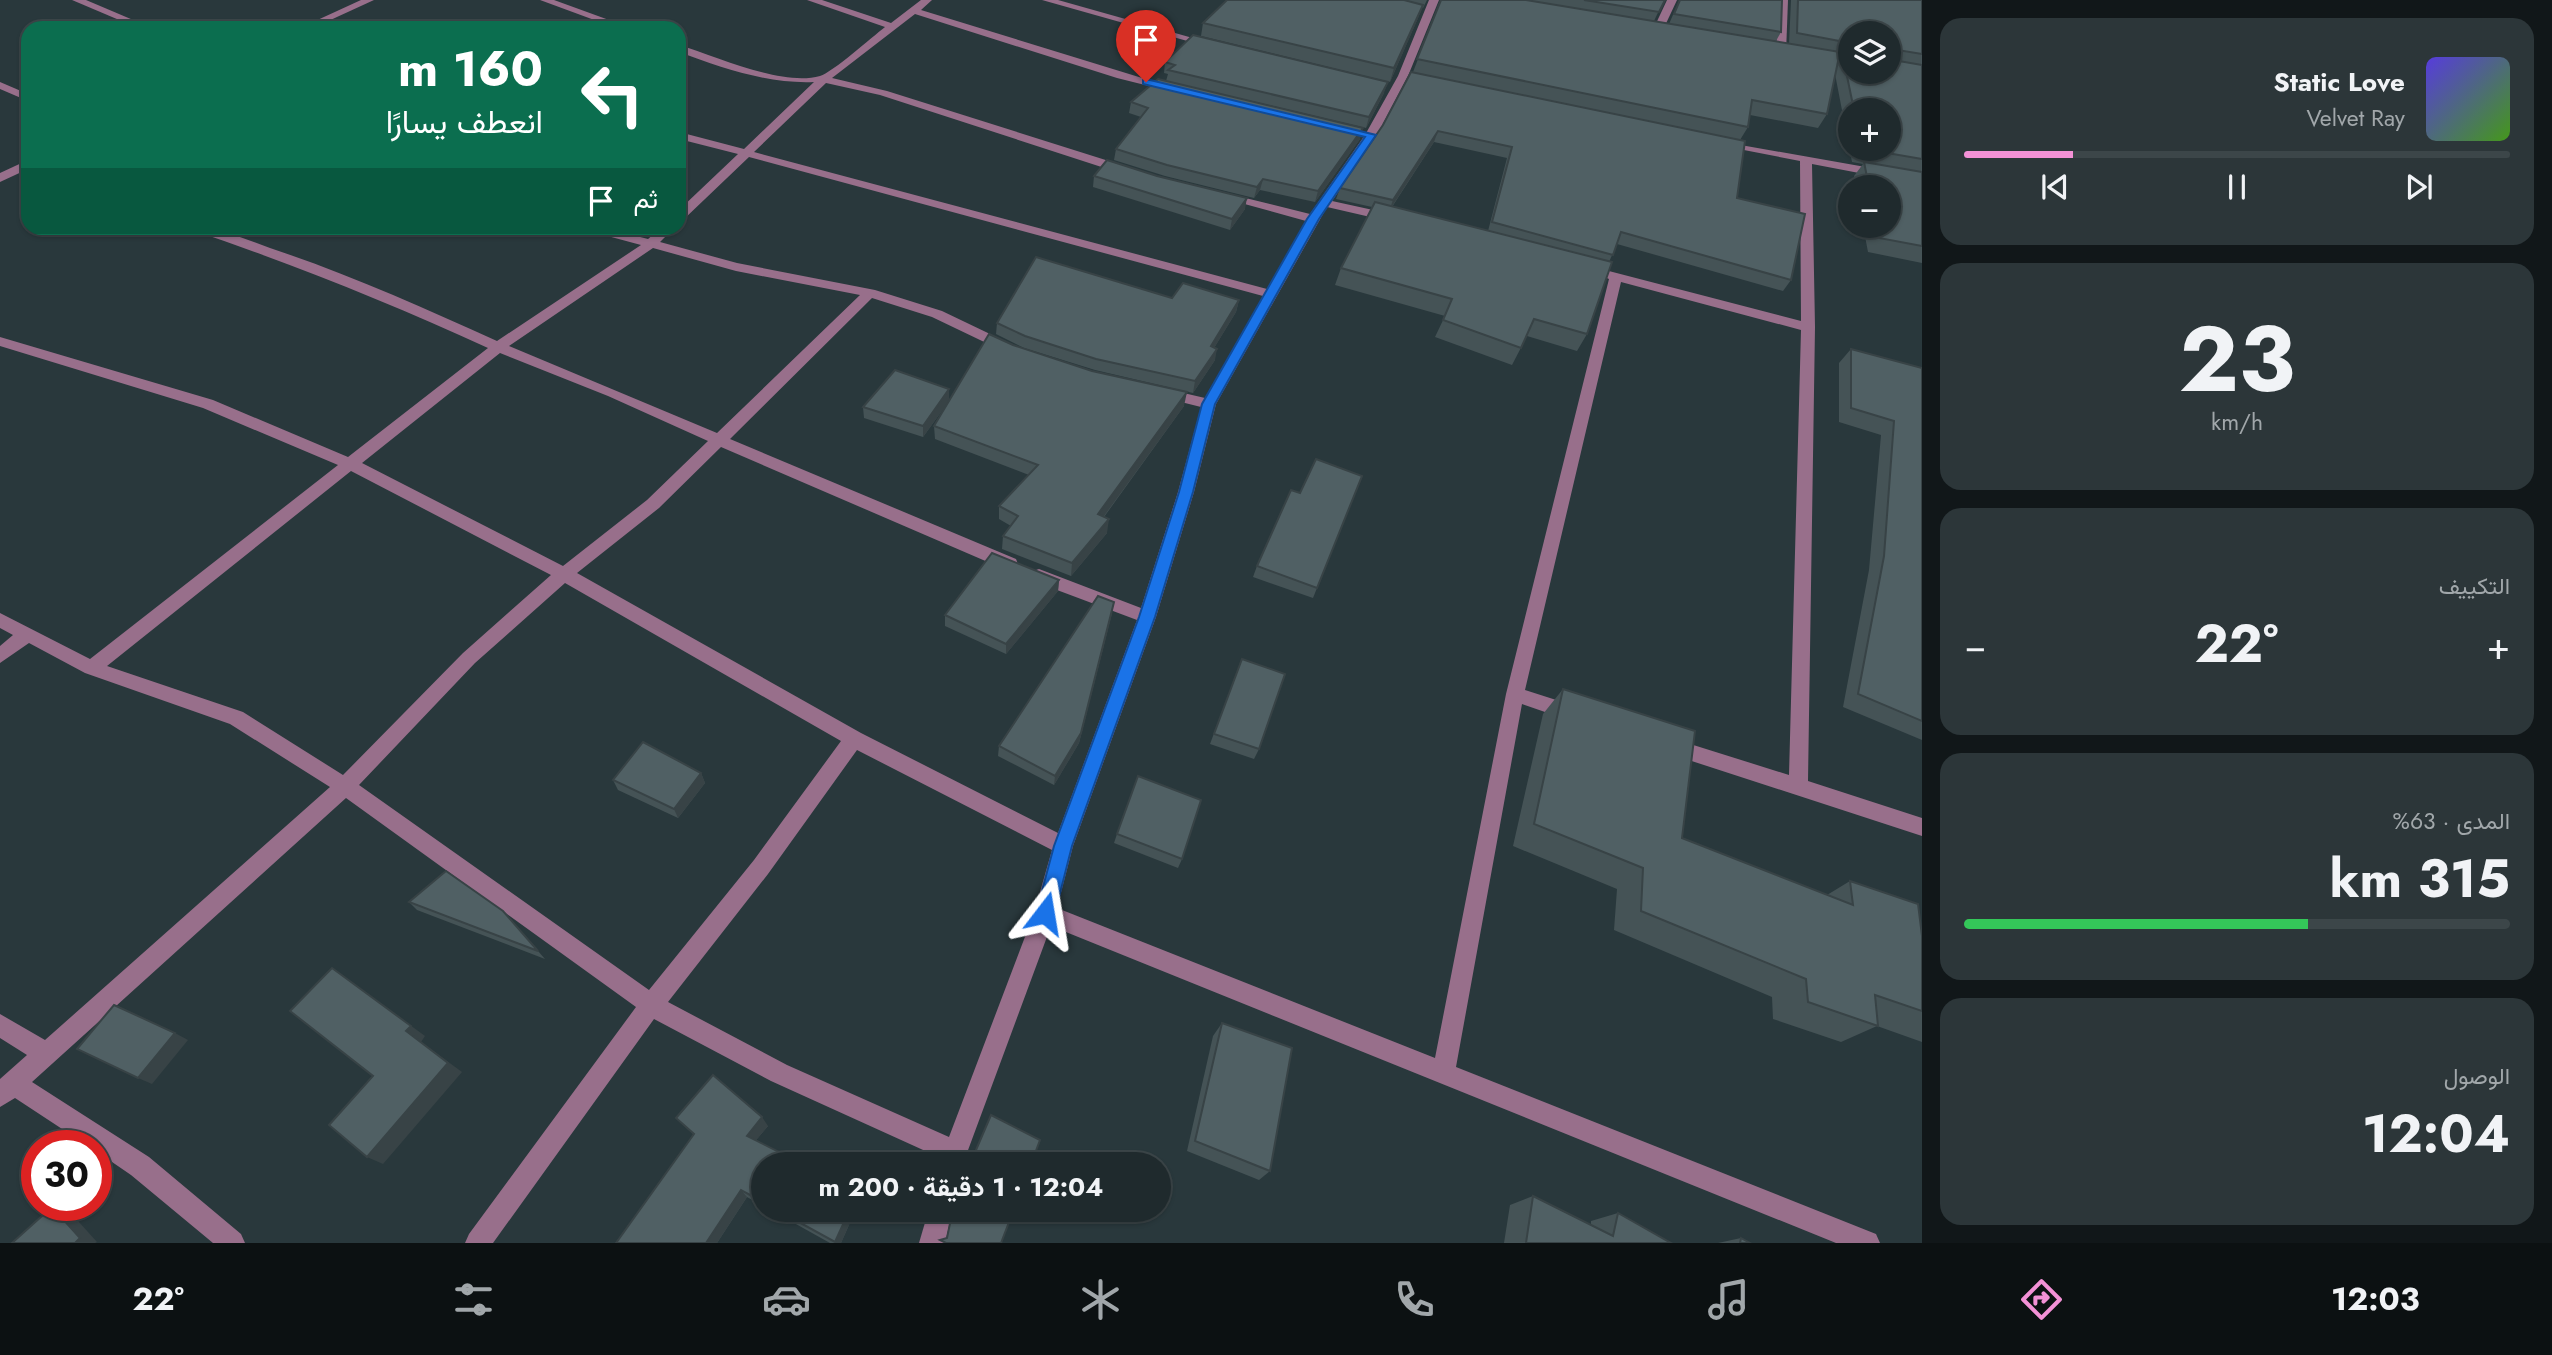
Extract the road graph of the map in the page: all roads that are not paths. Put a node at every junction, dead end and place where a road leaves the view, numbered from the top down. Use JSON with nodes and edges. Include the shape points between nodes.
{"nodes":[{"id":1,"x":77,"y":0,"type":"edge"},
{"id":2,"x":369,"y":0,"type":"edge"},
{"id":3,"x":545,"y":0,"type":"edge"},
{"id":4,"x":812,"y":0,"type":"edge"},
{"id":5,"x":927,"y":0,"type":"edge"},
{"id":6,"x":1047,"y":0,"type":"edge"},
{"id":7,"x":1672,"y":0,"type":"edge"},
{"id":8,"x":1783,"y":0,"type":"edge"},
{"id":9,"x":1426,"y":9,"type":"edge"},
{"id":10,"x":912,"y":10,"type":"junction"},
{"id":11,"x":130,"y":21,"type":"edge"},
{"id":12,"x":321,"y":21,"type":"edge"},
{"id":13,"x":606,"y":21,"type":"edge"},
{"id":14,"x":891,"y":26,"type":"junction"},
{"id":15,"x":1644,"y":30,"type":"edge"},
{"id":16,"x":1657,"y":32,"type":"junction"},
{"id":17,"x":1669,"y":34,"type":"edge"},
{"id":18,"x":1225,"y":48,"type":"edge"},
{"id":19,"x":686,"y":51,"type":"edge"},
{"id":20,"x":1769,"y":51,"type":"edge"},
{"id":21,"x":1782,"y":53,"type":"junction"},
{"id":22,"x":1795,"y":55,"type":"edge"},
{"id":23,"x":824,"y":79,"type":"junction"},
{"id":24,"x":0,"y":85,"type":"edge"},
{"id":25,"x":1189,"y":93,"type":"edge"},
{"id":26,"x":21,"y":95,"type":"edge"},
{"id":27,"x":686,"y":137,"type":"edge"},
{"id":28,"x":1712,"y":141,"type":"edge"},
{"id":29,"x":745,"y":155,"type":"junction"},
{"id":30,"x":1807,"y":161,"type":"junction"},
{"id":31,"x":21,"y":167,"type":"edge"},
{"id":32,"x":1134,"y":173,"type":"edge"},
{"id":33,"x":2,"y":175,"type":"edge"},
{"id":34,"x":1922,"y":181,"type":"edge"},
{"id":35,"x":1211,"y":194,"type":"edge"},
{"id":36,"x":686,"y":210,"type":"edge"},
{"id":37,"x":1318,"y":211,"type":"junction"},
{"id":38,"x":1402,"y":220,"type":"edge"},
{"id":39,"x":220,"y":235,"type":"edge"},
{"id":40,"x":616,"y":235,"type":"edge"},
{"id":41,"x":660,"y":235,"type":"edge"},
{"id":42,"x":649,"y":245,"type":"junction"},
{"id":43,"x":1589,"y":270,"type":"edge"},
{"id":44,"x":1616,"y":277,"type":"junction"},
{"id":45,"x":870,"y":293,"type":"junction"},
{"id":46,"x":1271,"y":294,"type":"junction"},
{"id":47,"x":1808,"y":327,"type":"junction"},
{"id":48,"x":0,"y":341,"type":"edge"},
{"id":49,"x":498,"y":347,"type":"junction"},
{"id":50,"x":1018,"y":353,"type":"edge"},
{"id":51,"x":1143,"y":389,"type":"edge"},
{"id":52,"x":1209,"y":404,"type":"junction"},
{"id":53,"x":718,"y":440,"type":"junction"},
{"id":54,"x":351,"y":464,"type":"junction"},
{"id":55,"x":565,"y":574,"type":"junction"},
{"id":56,"x":1147,"y":617,"type":"junction"},
{"id":57,"x":0,"y":620,"type":"edge"},
{"id":58,"x":28,"y":634,"type":"junction"},
{"id":59,"x":0,"y":656,"type":"edge"},
{"id":60,"x":91,"y":668,"type":"junction"},
{"id":61,"x":1515,"y":694,"type":"junction"},
{"id":62,"x":1592,"y":719,"type":"edge"},
{"id":63,"x":855,"y":738,"type":"junction"},
{"id":64,"x":1657,"y":741,"type":"edge"},
{"id":65,"x":345,"y":786,"type":"junction"},
{"id":66,"x":1798,"y":788,"type":"junction"},
{"id":67,"x":1922,"y":827,"type":"edge"},
{"id":68,"x":1063,"y":846,"type":"junction"},
{"id":69,"x":1045,"y":913,"type":"junction"},
{"id":70,"x":652,"y":1005,"type":"junction"},
{"id":71,"x":0,"y":1025,"type":"edge"},
{"id":72,"x":46,"y":1053,"type":"junction"},
{"id":73,"x":1443,"y":1074,"type":"junction"},
{"id":74,"x":6,"y":1089,"type":"edge"},
{"id":75,"x":942,"y":1152,"type":"edge"},
{"id":76,"x":956,"y":1152,"type":"edge"},
{"id":77,"x":938,"y":1222,"type":"edge"},
{"id":78,"x":1830,"y":1235,"type":"edge"},
{"id":79,"x":232,"y":1243,"type":"edge"},
{"id":80,"x":478,"y":1243,"type":"edge"},
{"id":81,"x":932,"y":1243,"type":"edge"},
{"id":82,"x":1867,"y":1243,"type":"edge"}],
"edges":[{"from":1,"to":11,"type":"street"},
{"from":2,"to":12,"type":"street"},
{"from":3,"to":13,"type":"street"},
{"from":4,"to":14,"type":"street"},
{"from":5,"to":10,"type":"street"},
{"from":6,"to":18,"type":"street"},
{"from":7,"to":16,"type":"street"},
{"from":8,"to":21,"type":"street"},
{"from":9,"to":37,"type":"street","via":[[1399,83]]},
{"from":10,"to":14,"type":"street"},
{"from":10,"to":25,"type":"street"},
{"from":14,"to":23,"type":"street"},
{"from":15,"to":16,"type":"street"},
{"from":16,"to":17,"type":"street"},
{"from":19,"to":23,"type":"street","via":[[787,80]]},
{"from":20,"to":21,"type":"street"},
{"from":21,"to":22,"type":"street"},
{"from":23,"to":29,"type":"street"},
{"from":23,"to":32,"type":"street","via":[[883,93]]},
{"from":24,"to":26,"type":"street"},
{"from":27,"to":29,"type":"street"},
{"from":28,"to":30,"type":"street"},
{"from":29,"to":36,"type":"street"},
{"from":29,"to":46,"type":"street"},
{"from":30,"to":34,"type":"street"},
{"from":30,"to":47,"type":"street"},
{"from":31,"to":33,"type":"street"},
{"from":35,"to":37,"type":"street"},
{"from":37,"to":38,"type":"street"},
{"from":37,"to":46,"type":"street"},
{"from":39,"to":49,"type":"street","via":[[395,300]]},
{"from":40,"to":42,"type":"street"},
{"from":41,"to":42,"type":"street"},
{"from":42,"to":45,"type":"street"},
{"from":42,"to":49,"type":"street"},
{"from":43,"to":44,"type":"street"},
{"from":44,"to":47,"type":"street"},
{"from":44,"to":61,"type":"street"},
{"from":45,"to":50,"type":"street","via":[[937,314]]},
{"from":45,"to":53,"type":"street"},
{"from":46,"to":52,"type":"street"},
{"from":47,"to":66,"type":"street"},
{"from":48,"to":54,"type":"street","via":[[208,404]]},
{"from":49,"to":53,"type":"street"},
{"from":49,"to":54,"type":"street"},
{"from":51,"to":52,"type":"street"},
{"from":52,"to":56,"type":"street"},
{"from":53,"to":55,"type":"street","via":[[653,504]]},
{"from":53,"to":56,"type":"street"},
{"from":54,"to":55,"type":"street"},
{"from":54,"to":60,"type":"street"},
{"from":55,"to":63,"type":"street"},
{"from":55,"to":65,"type":"street","via":[[470,658]]},
{"from":56,"to":68,"type":"street"},
{"from":57,"to":58,"type":"street"},
{"from":58,"to":59,"type":"street"},
{"from":58,"to":60,"type":"street"},
{"from":60,"to":65,"type":"street","via":[[236,718]]},
{"from":61,"to":62,"type":"street"},
{"from":61,"to":73,"type":"street"},
{"from":63,"to":68,"type":"street"},
{"from":63,"to":70,"type":"street"},
{"from":64,"to":66,"type":"street"},
{"from":65,"to":70,"type":"street"},
{"from":65,"to":72,"type":"street"},
{"from":66,"to":67,"type":"street"},
{"from":68,"to":69,"type":"street"},
{"from":69,"to":73,"type":"street"},
{"from":69,"to":76,"type":"street"},
{"from":70,"to":75,"type":"street"},
{"from":70,"to":80,"type":"street"},
{"from":71,"to":72,"type":"street"},
{"from":72,"to":74,"type":"street"},
{"from":73,"to":78,"type":"street"},
{"from":74,"to":79,"type":"street","via":[[140,1166]]},
{"from":77,"to":81,"type":"street"},
{"from":78,"to":82,"type":"street"}]}
